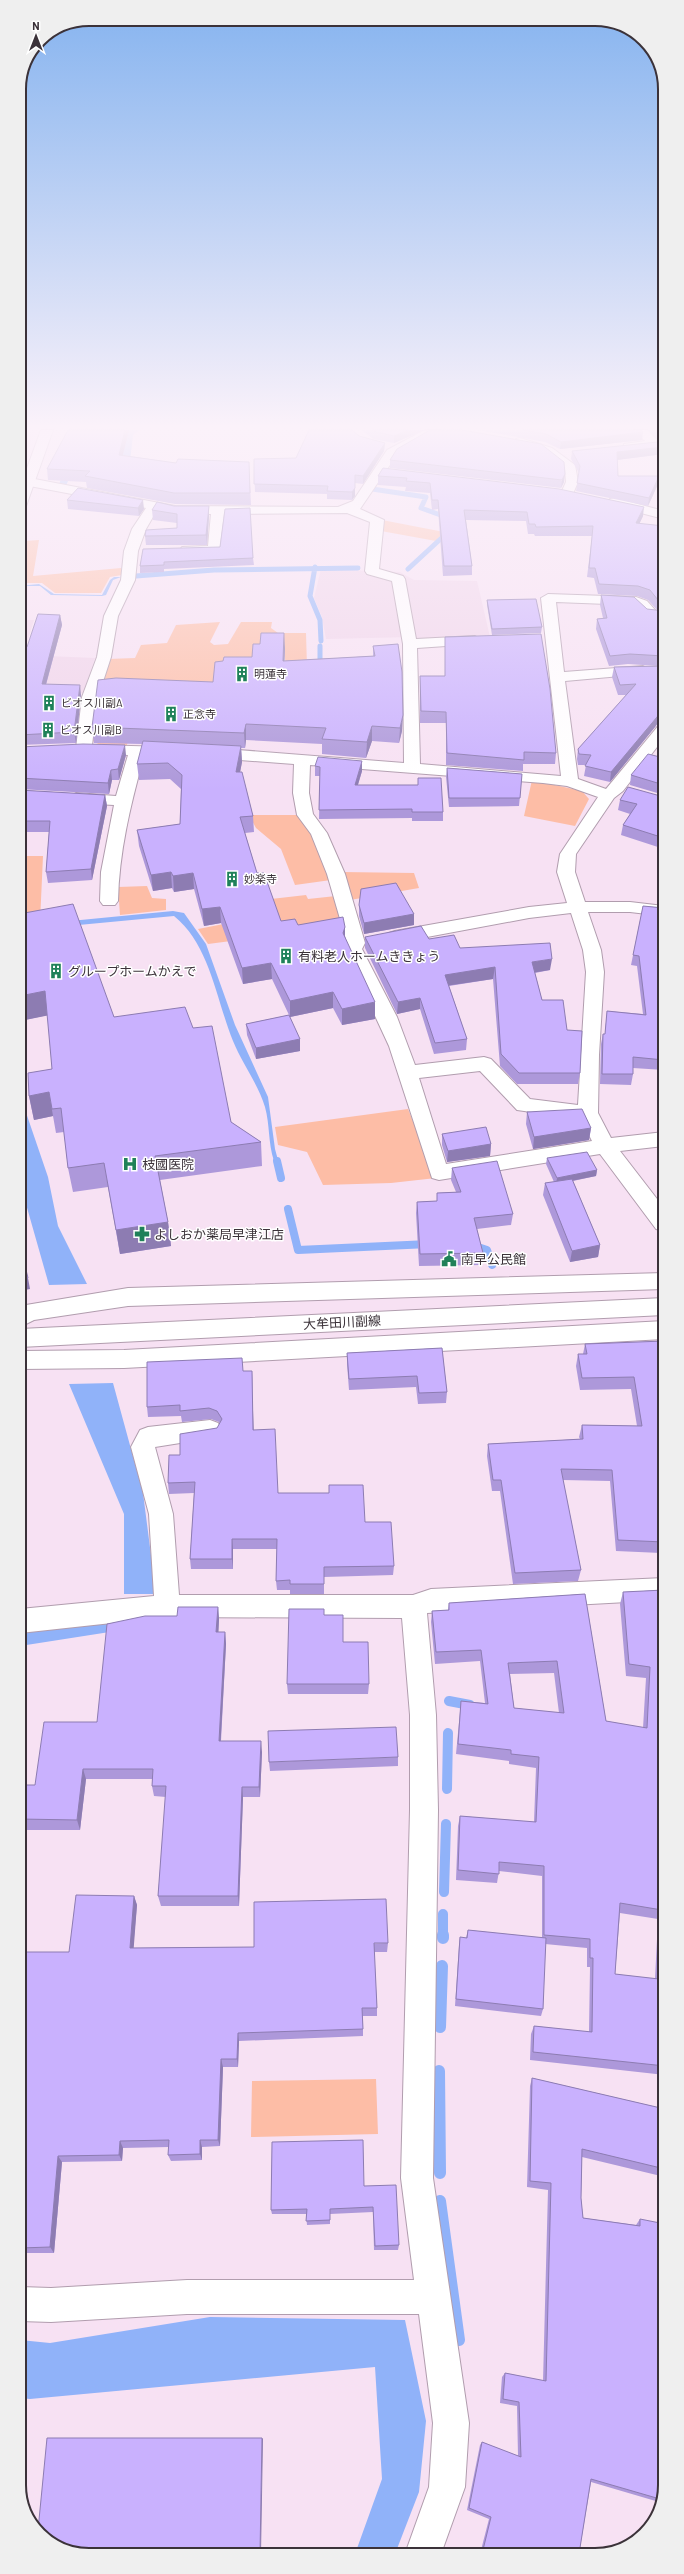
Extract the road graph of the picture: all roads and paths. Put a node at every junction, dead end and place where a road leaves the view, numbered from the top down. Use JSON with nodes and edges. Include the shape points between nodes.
{"nodes":[{"id":1,"x":374,"y":550,"type":"edge"},
{"id":2,"x":131,"y":551,"type":"joint"},
{"id":3,"x":146,"y":551,"type":"edge"},
{"id":4,"x":658,"y":616,"type":"edge"},
{"id":5,"x":488,"y":639,"type":"edge"},
{"id":6,"x":410,"y":644,"type":"junction"},
{"id":7,"x":658,"y":671,"type":"edge"},
{"id":8,"x":557,"y":677,"type":"junction"},
{"id":9,"x":658,"y":736,"type":"edge"},
{"id":10,"x":137,"y":752,"type":"junction"},
{"id":11,"x":302,"y":759,"type":"junction"},
{"id":12,"x":412,"y":767,"type":"junction"},
{"id":13,"x":570,"y":782,"type":"junction"},
{"id":14,"x":618,"y":792,"type":"junction"},
{"id":15,"x":57,"y":797,"type":"edge"},
{"id":16,"x":123,"y":801,"type":"junction"},
{"id":17,"x":109,"y":901,"type":"dead end"},
{"id":18,"x":576,"y":906,"type":"junction"},
{"id":19,"x":658,"y":911,"type":"edge"},
{"id":20,"x":369,"y":941,"type":"junction"},
{"id":21,"x":407,"y":1072,"type":"junction"},
{"id":22,"x":588,"y":1112,"type":"junction"},
{"id":23,"x":658,"y":1140,"type":"edge"},
{"id":24,"x":605,"y":1146,"type":"junction"},
{"id":25,"x":658,"y":1215,"type":"edge"},
{"id":26,"x":658,"y":1281,"type":"edge"},
{"id":27,"x":658,"y":1306,"type":"edge"},
{"id":28,"x":26,"y":1314,"type":"edge"},
{"id":29,"x":658,"y":1330,"type":"edge"},
{"id":30,"x":26,"y":1338,"type":"edge"},
{"id":31,"x":26,"y":1360,"type":"edge"},
{"id":32,"x":210,"y":1430,"type":"edge"},
{"id":33,"x":658,"y":1589,"type":"edge"},
{"id":34,"x":167,"y":1606,"type":"junction"},
{"id":35,"x":414,"y":1607,"type":"junction"},
{"id":36,"x":26,"y":1620,"type":"edge"},
{"id":37,"x":432,"y":2297,"type":"junction"},
{"id":38,"x":26,"y":2304,"type":"edge"},
{"id":39,"x":425,"y":2548,"type":"edge"}],
"edges":[{"from":1,"to":6,"type":"main road","via":[[372,571],[398,579]]},
{"from":2,"to":3,"type":"main road"},
{"from":2,"to":10,"type":"main road","via":[[128,580],[110,616],[104,657],[76,748]]},
{"from":4,"to":8,"type":"main road","via":[[652,615],[636,601],[548,598],[545,638]]},
{"from":5,"to":6,"type":"main road"},
{"from":6,"to":12,"type":"main road"},
{"from":7,"to":8,"type":"main road","via":[[628,670]]},
{"from":8,"to":13,"type":"main road"},
{"from":9,"to":14,"type":"main road"},
{"from":10,"to":11,"type":"main road"},
{"from":10,"to":16,"type":"main road"},
{"from":11,"to":12,"type":"main road"},
{"from":11,"to":20,"type":"main road","via":[[301,793],[305,814],[318,833]]},
{"from":12,"to":13,"type":"main road"},
{"from":13,"to":14,"type":"main road"},
{"from":14,"to":18,"type":"main road","via":[[568,854],[566,872]]},
{"from":15,"to":16,"type":"main road"},
{"from":16,"to":17,"type":"main road","via":[[110,872]]},
{"from":18,"to":19,"type":"main road"},
{"from":18,"to":20,"type":"main road","via":[[491,918]]},
{"from":18,"to":22,"type":"main road","via":[[592,950],[595,972]]},
{"from":20,"to":21,"type":"main road","via":[[353,949],[384,1010]]},
{"from":21,"to":22,"type":"main road","via":[[484,1064],[524,1105]]},
{"from":21,"to":24,"type":"main road","via":[[439,1174]]},
{"from":22,"to":24,"type":"main road"},
{"from":23,"to":24,"type":"main road"},
{"from":24,"to":25,"type":"main road"},
{"from":26,"to":28,"type":"main road","via":[[128,1298]]},
{"from":27,"to":30,"type":"main road","name":"大牟田川副線"},
{"from":29,"to":31,"type":"main road","via":[[124,1359]]},
{"from":32,"to":34,"type":"main road","via":[[148,1437],[143,1447],[161,1514]]},
{"from":33,"to":35,"type":"main road","via":[[431,1600]]},
{"from":34,"to":35,"type":"main road"},
{"from":34,"to":36,"type":"main road"},
{"from":35,"to":37,"type":"main road","via":[[423,1715],[424,1802],[417,2178]]},
{"from":37,"to":38,"type":"main road","via":[[187,2297]]},
{"from":37,"to":39,"type":"main road","via":[[451,2423],[447,2487]]}]}
